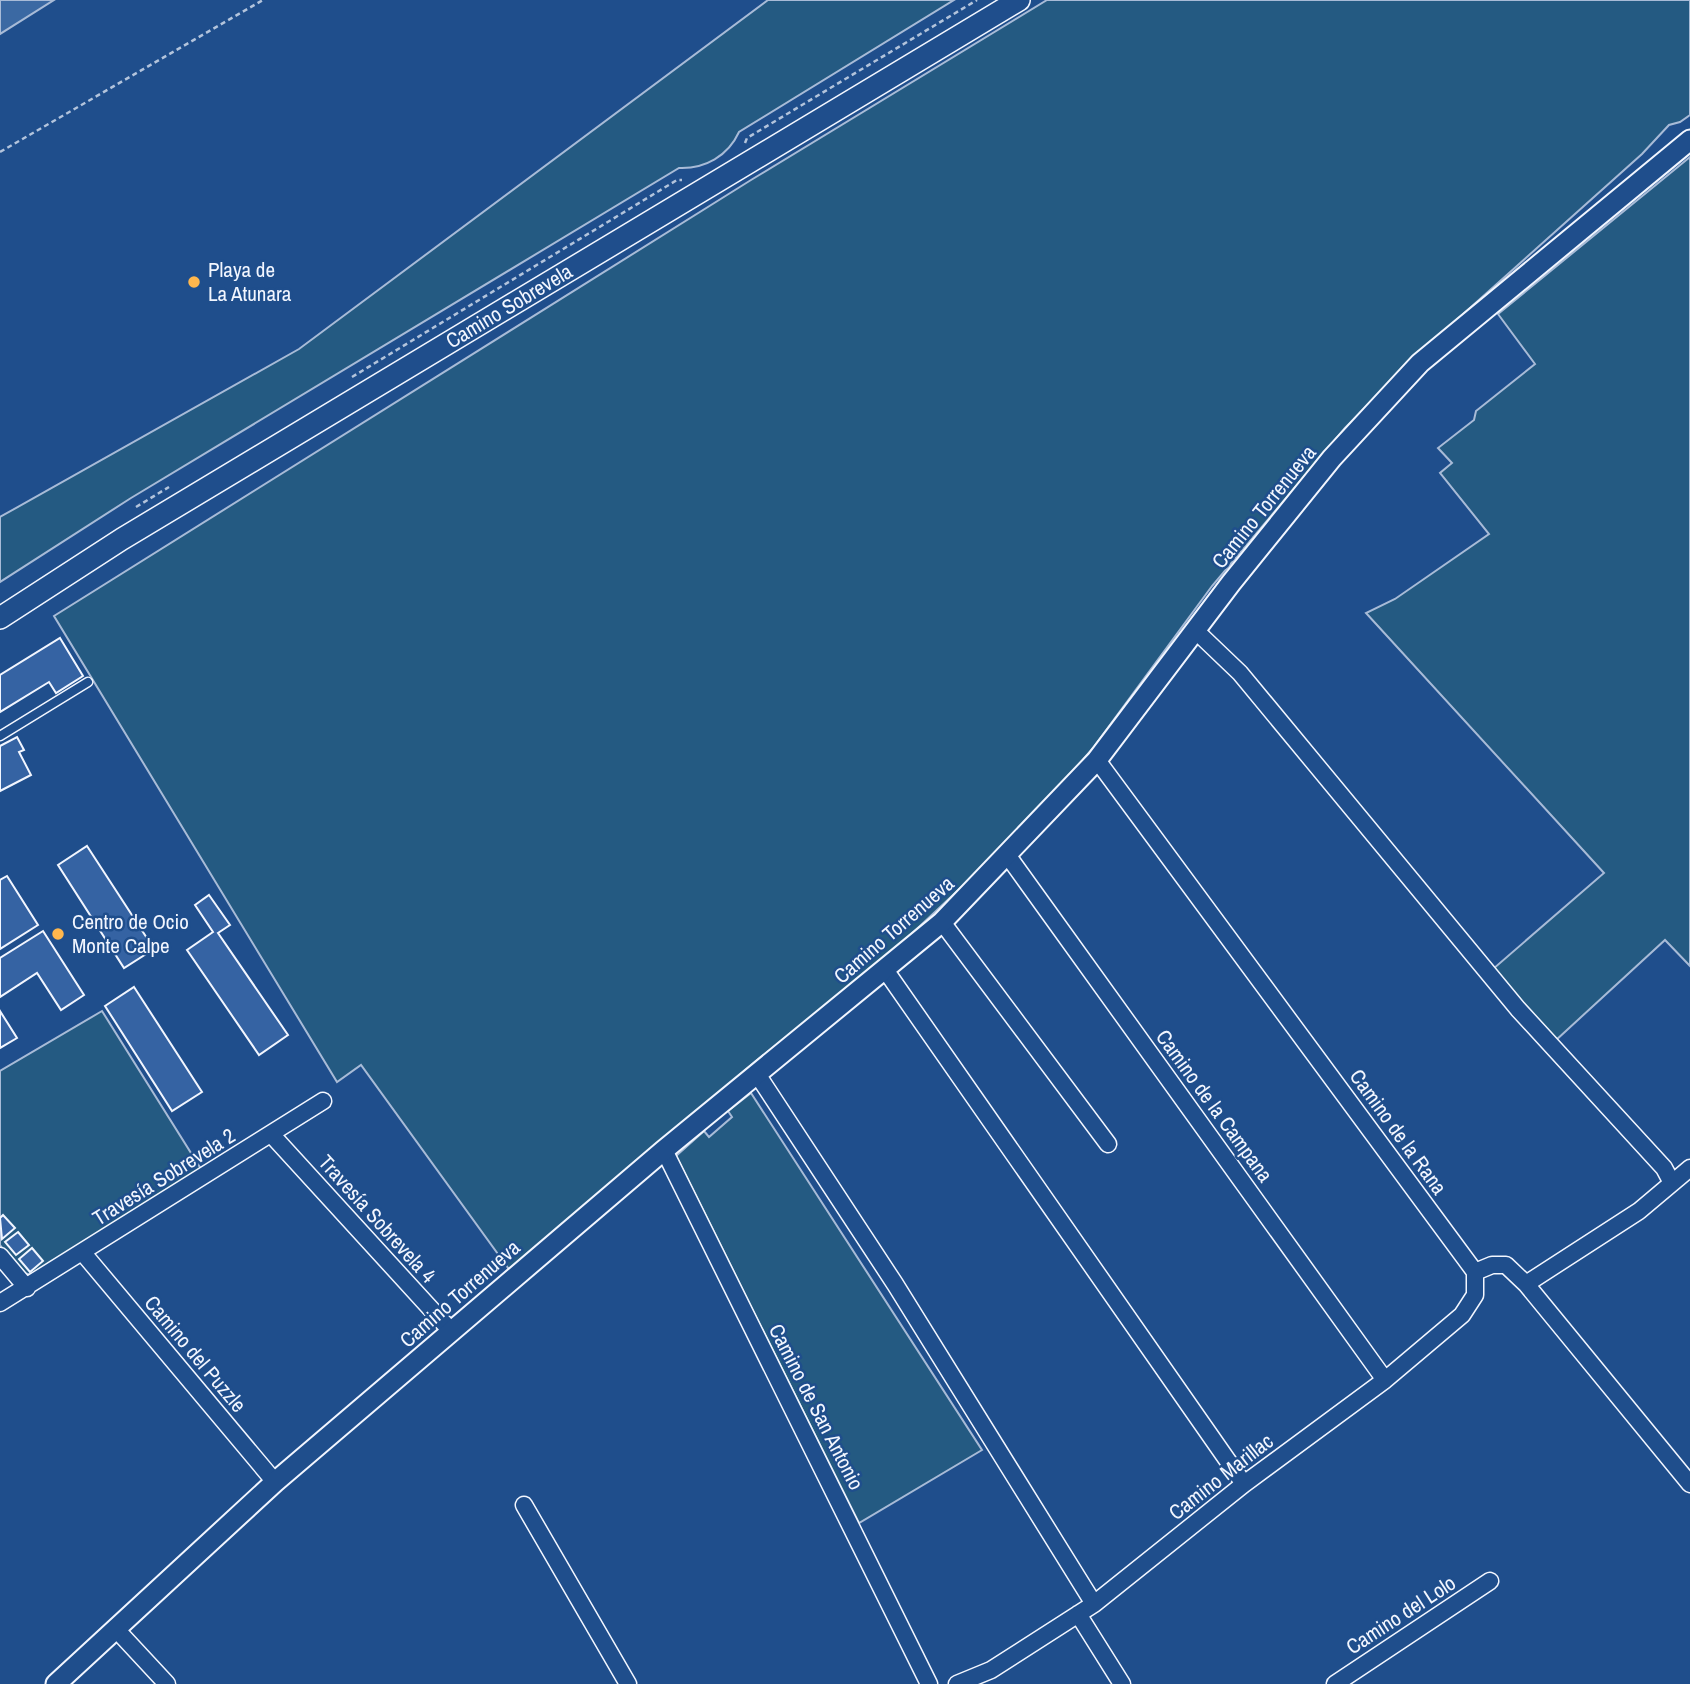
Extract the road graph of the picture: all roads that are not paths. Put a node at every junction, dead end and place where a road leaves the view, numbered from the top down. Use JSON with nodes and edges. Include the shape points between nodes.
{"nodes":[{"id":1,"x":1019,"y":0,"type":"edge"},
{"id":2,"x":1690,"y":140,"type":"edge"},
{"id":3,"x":0,"y":618,"type":"edge"},
{"id":4,"x":1195,"y":630,"type":"junction"},
{"id":5,"x":88,"y":682,"type":"dead end"},
{"id":6,"x":0,"y":736,"type":"edge"},
{"id":7,"x":1097,"y":760,"type":"junction"},
{"id":8,"x":1008,"y":856,"type":"junction"},
{"id":9,"x":942,"y":922,"type":"junction"},
{"id":10,"x":886,"y":971,"type":"junction"},
{"id":11,"x":757,"y":1074,"type":"junction"},
{"id":12,"x":323,"y":1101,"type":"dead end"},
{"id":13,"x":271,"y":1134,"type":"junction"},
{"id":14,"x":1108,"y":1144,"type":"dead end"},
{"id":15,"x":664,"y":1150,"type":"junction"},
{"id":16,"x":1690,"y":1168,"type":"edge"},
{"id":17,"x":1672,"y":1183,"type":"junction"},
{"id":18,"x":83,"y":1253,"type":"junction"},
{"id":19,"x":0,"y":1256,"type":"edge"},
{"id":20,"x":1475,"y":1272,"type":"junction"},
{"id":21,"x":1525,"y":1284,"type":"junction"},
{"id":22,"x":27,"y":1288,"type":"junction"},
{"id":23,"x":0,"y":1303,"type":"edge"},
{"id":24,"x":452,"y":1332,"type":"junction"},
{"id":25,"x":1385,"y":1380,"type":"junction"},
{"id":26,"x":275,"y":1482,"type":"junction"},
{"id":27,"x":1244,"y":1484,"type":"junction"},
{"id":28,"x":1690,"y":1484,"type":"edge"},
{"id":29,"x":524,"y":1505,"type":"dead end"},
{"id":30,"x":1490,"y":1581,"type":"dead end"},
{"id":31,"x":1094,"y":1604,"type":"junction"},
{"id":32,"x":1077,"y":1615,"type":"junction"},
{"id":33,"x":116,"y":1628,"type":"junction"},
{"id":34,"x":56,"y":1684,"type":"edge"},
{"id":35,"x":167,"y":1684,"type":"edge"},
{"id":36,"x":628,"y":1684,"type":"edge"},
{"id":37,"x":929,"y":1684,"type":"edge"},
{"id":38,"x":957,"y":1684,"type":"edge"},
{"id":39,"x":1122,"y":1684,"type":"edge"},
{"id":40,"x":1335,"y":1684,"type":"edge"}],
"edges":[{"from":1,"to":3,"type":"main road","name":"Camino Sobrevela","via":[[122,539]]},
{"from":2,"to":4,"type":"street","name":"Camino Torrenueva","via":[[1420,363],[1332,458]]},
{"from":4,"to":7,"type":"street","name":"Camino Torrenueva"},
{"from":4,"to":17,"type":"street","via":[[1240,673],[1474,957],[1664,1168]]},
{"from":5,"to":6,"type":"lane"},
{"from":7,"to":8,"type":"street","name":"Camino Torrenueva"},
{"from":7,"to":20,"type":"street","name":"Camino de la Rana"},
{"from":8,"to":9,"type":"street","name":"Camino Torrenueva"},
{"from":8,"to":25,"type":"street","name":"Camino de la Campana"},
{"from":9,"to":10,"type":"street","name":"Camino Torrenueva"},
{"from":9,"to":14,"type":"street"},
{"from":10,"to":11,"type":"street","name":"Camino Torrenueva"},
{"from":10,"to":27,"type":"street"},
{"from":11,"to":15,"type":"street","name":"Camino Torrenueva"},
{"from":11,"to":31,"type":"street","via":[[895,1284]]},
{"from":12,"to":13,"type":"street","name":"Travesía Sobrevela 2"},
{"from":13,"to":18,"type":"street","name":"Travesía Sobrevela 2"},
{"from":13,"to":24,"type":"street","name":"Travesía Sobrevela 4"},
{"from":15,"to":24,"type":"street","name":"Camino Torrenueva"},
{"from":15,"to":37,"type":"street","name":"Camino de San Antonio"},
{"from":16,"to":17,"type":"street"},
{"from":17,"to":21,"type":"street","via":[[1639,1211]]},
{"from":18,"to":22,"type":"street","name":"Travesía Sobrevela 2"},
{"from":18,"to":26,"type":"street","name":"Camino del Puzzle"},
{"from":19,"to":22,"type":"street"},
{"from":20,"to":21,"type":"street","via":[[1506,1265]]},
{"from":20,"to":25,"type":"street","name":"Camino Marillac","via":[[1475,1295],[1462,1315]]},
{"from":21,"to":28,"type":"street"},
{"from":22,"to":23,"type":"street","name":"Travesía Sobrevela 2"},
{"from":24,"to":26,"type":"street","name":"Camino Torrenueva"},
{"from":25,"to":27,"type":"street","name":"Camino Marillac"},
{"from":26,"to":33,"type":"street","name":"Camino Torrenueva"},
{"from":27,"to":31,"type":"street","name":"Camino Marillac"},
{"from":29,"to":36,"type":"street"},
{"from":30,"to":40,"type":"street","name":"Camino del Lolo"},
{"from":31,"to":32,"type":"street","name":"Camino Marillac"},
{"from":32,"to":38,"type":"street","name":"Camino Marillac","via":[[991,1670]]},
{"from":32,"to":39,"type":"street"},
{"from":33,"to":34,"type":"street","name":"Camino Torrenueva"},
{"from":33,"to":35,"type":"street"}]}
